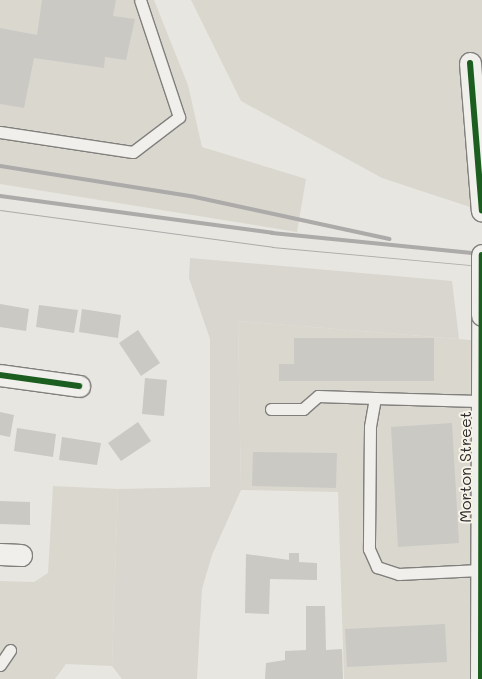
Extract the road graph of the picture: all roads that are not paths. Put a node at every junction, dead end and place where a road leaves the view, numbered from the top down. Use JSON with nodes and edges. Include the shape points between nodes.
{"nodes":[{"id":1,"x":140,"y":0,"type":"edge"},
{"id":2,"x":470,"y":64,"type":"dead end"},
{"id":3,"x":0,"y":132,"type":"edge"},
{"id":4,"x":482,"y":212,"type":"edge"},
{"id":5,"x":482,"y":255,"type":"edge"},
{"id":6,"x":482,"y":315,"type":"edge"},
{"id":7,"x":0,"y":375,"type":"edge"},
{"id":8,"x":79,"y":386,"type":"dead end"},
{"id":9,"x":375,"y":398,"type":"junction"},
{"id":10,"x":478,"y":401,"type":"junction"},
{"id":11,"x":271,"y":409,"type":"dead end"},
{"id":12,"x":481,"y":449,"type":"edge"},
{"id":13,"x":0,"y":554,"type":"edge"},
{"id":14,"x":21,"y":555,"type":"dead end"},
{"id":15,"x":480,"y":570,"type":"edge"},
{"id":16,"x":10,"y":650,"type":"dead end"},
{"id":17,"x":0,"y":665,"type":"edge"},
{"id":18,"x":481,"y":679,"type":"edge"}],
"edges":[{"from":1,"to":3,"type":"lane","via":[[179,117],[133,152]]},
{"from":2,"to":4,"type":"street"},
{"from":5,"to":6,"type":"street","name":"Morton Street","bridge":true},
{"from":6,"to":10,"type":"street","name":"Morton Street"},
{"from":7,"to":8,"type":"street"},
{"from":9,"to":10,"type":"lane"},
{"from":9,"to":11,"type":"lane","via":[[318,396],[303,409]]},
{"from":9,"to":15,"type":"lane","via":[[370,427],[369,549],[377,567],[399,574]]},
{"from":10,"to":12,"type":"street","name":"Morton Street"},
{"from":12,"to":15,"type":"street","name":"Morton Street"},
{"from":13,"to":14,"type":"street"},
{"from":15,"to":18,"type":"street","name":"Morton Street"},
{"from":16,"to":17,"type":"lane"}]}
